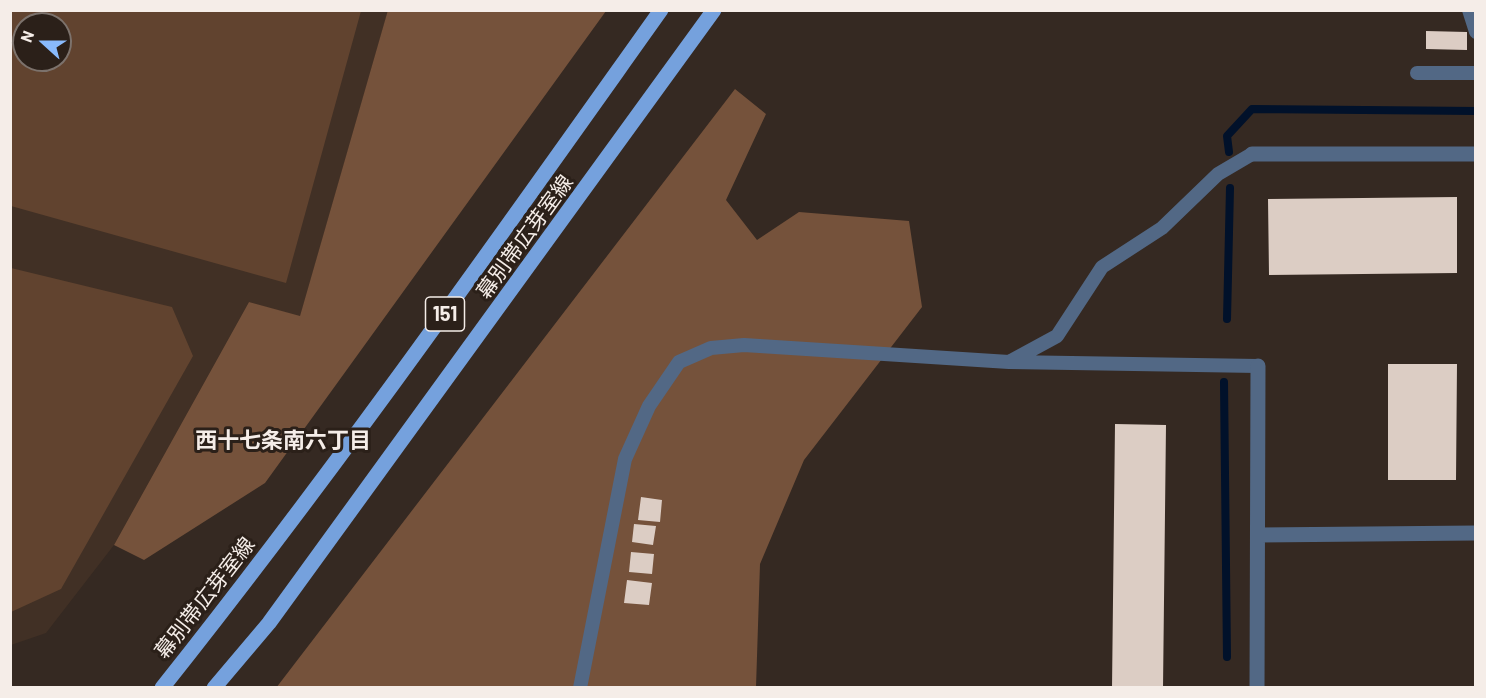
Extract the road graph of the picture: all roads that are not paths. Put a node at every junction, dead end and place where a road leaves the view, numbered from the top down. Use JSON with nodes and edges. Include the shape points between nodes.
{"nodes":[{"id":1,"x":661,"y":10,"type":"edge"},
{"id":2,"x":714,"y":10,"type":"edge"},
{"id":3,"x":1469,"y":10,"type":"edge"},
{"id":4,"x":1476,"y":32,"type":"edge"},
{"id":5,"x":1417,"y":73,"type":"dead end"},
{"id":6,"x":1476,"y":73,"type":"edge"},
{"id":7,"x":1252,"y":154,"type":"joint"},
{"id":8,"x":1476,"y":154,"type":"edge"},
{"id":9,"x":1009,"y":362,"type":"junction"},
{"id":10,"x":1258,"y":366,"type":"joint"},
{"id":11,"x":1476,"y":533,"type":"edge"},
{"id":12,"x":1259,"y":535,"type":"junction"},
{"id":13,"x":162,"y":687,"type":"edge"},
{"id":14,"x":214,"y":687,"type":"edge"},
{"id":15,"x":580,"y":687,"type":"edge"},
{"id":16,"x":1257,"y":687,"type":"edge"}],
"edges":[{"from":1,"to":13,"type":"main road","name":"幕別帯広芽室線","number":"151","via":[[416,354]]},
{"from":2,"to":14,"type":"main road","name":"幕別帯広芽室線","number":"151","via":[[269,622]]},
{"from":3,"to":4,"type":"lane"},
{"from":5,"to":6,"type":"lane"},
{"from":7,"to":8,"type":"street"},
{"from":7,"to":9,"type":"lane","via":[[1218,174],[1162,228],[1102,267],[1057,336]]},
{"from":9,"to":10,"type":"lane"},
{"from":9,"to":15,"type":"lane","via":[[744,345],[711,348],[679,362],[649,406],[625,459]]},
{"from":10,"to":12,"type":"street"},
{"from":11,"to":12,"type":"street"},
{"from":12,"to":16,"type":"street"}]}
